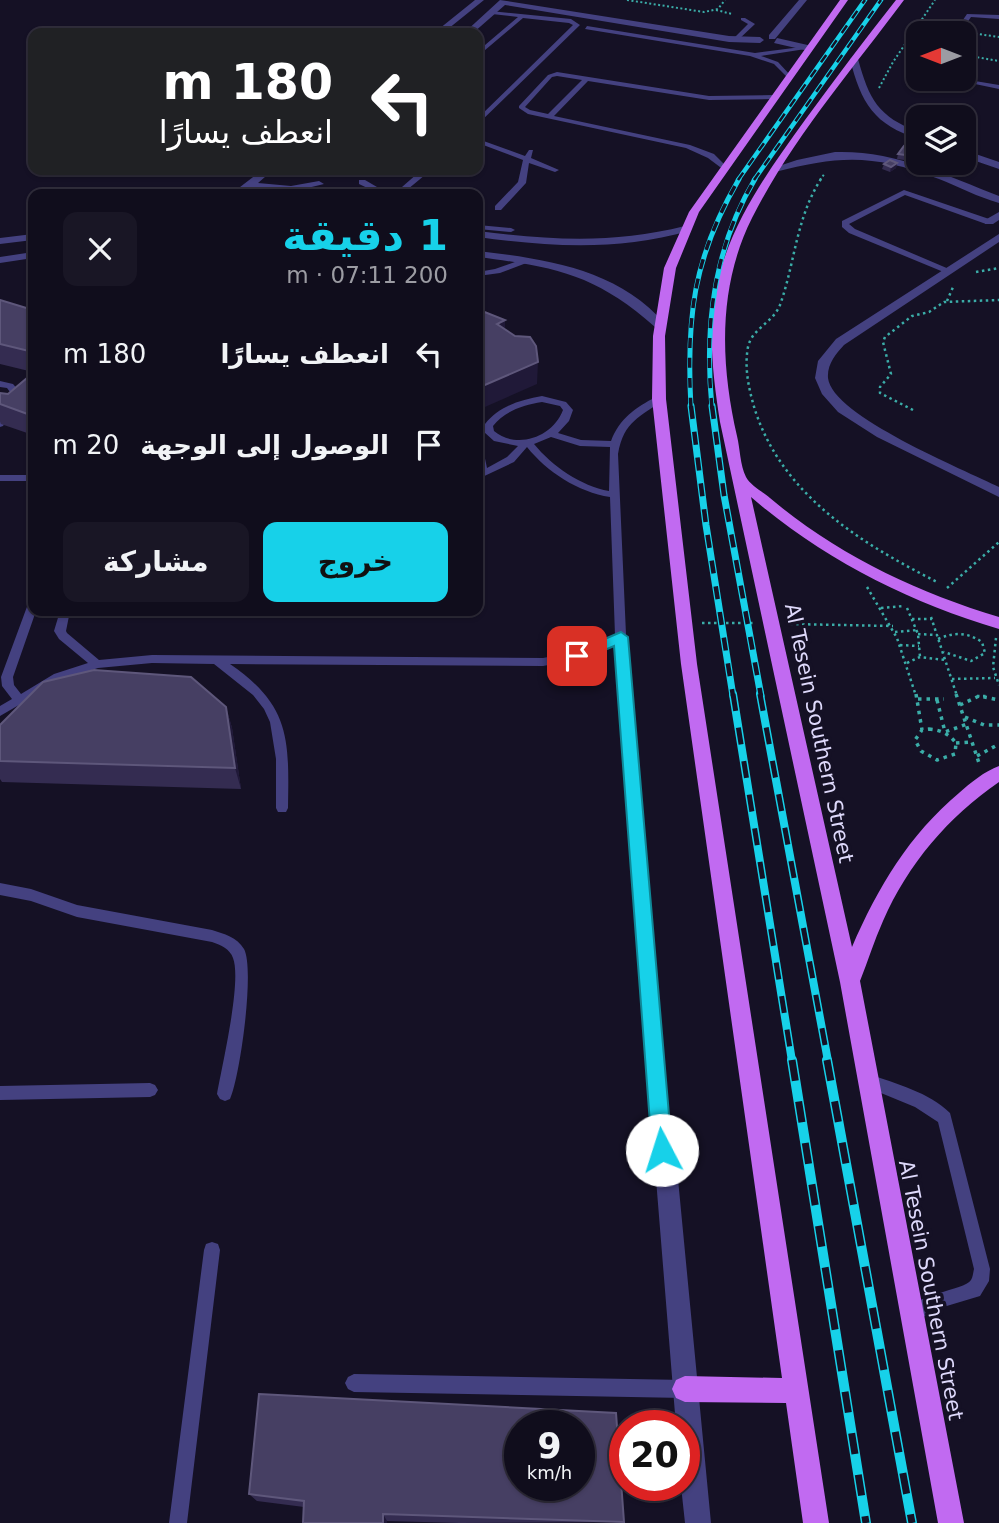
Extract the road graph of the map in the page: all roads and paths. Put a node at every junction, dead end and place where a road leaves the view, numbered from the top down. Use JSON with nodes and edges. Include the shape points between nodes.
{"nodes":[{"id":1,"x":480,"y":0,"type":"edge"},
{"id":2,"x":626,"y":0,"type":"edge"},
{"id":3,"x":725,"y":0,"type":"edge"},
{"id":4,"x":803,"y":0,"type":"edge"},
{"id":5,"x":844,"y":0,"type":"edge"},
{"id":6,"x":900,"y":0,"type":"edge"},
{"id":7,"x":936,"y":0,"type":"edge"},
{"id":8,"x":505,"y":1,"type":"edge"},
{"id":9,"x":492,"y":12,"type":"junction"},
{"id":10,"x":522,"y":16,"type":"junction"},
{"id":11,"x":999,"y":17,"type":"edge"},
{"id":12,"x":743,"y":19,"type":"dead end"},
{"id":13,"x":965,"y":21,"type":"edge"},
{"id":14,"x":562,"y":23,"type":"dead end"},
{"id":15,"x":587,"y":27,"type":"dead end"},
{"id":16,"x":444,"y":28,"type":"edge"},
{"id":17,"x":474,"y":28,"type":"edge"},
{"id":18,"x":976,"y":34,"type":"edge"},
{"id":19,"x":999,"y":37,"type":"edge"},
{"id":20,"x":775,"y":39,"type":"junction"},
{"id":21,"x":735,"y":40,"type":"junction"},
{"id":22,"x":809,"y":48,"type":"junction"},
{"id":23,"x":483,"y":50,"type":"edge"},
{"id":24,"x":751,"y":54,"type":"junction"},
{"id":25,"x":976,"y":57,"type":"edge"},
{"id":26,"x":854,"y":59,"type":"junction"},
{"id":27,"x":999,"y":61,"type":"edge"},
{"id":28,"x":541,"y":71,"type":"dead end"},
{"id":29,"x":789,"y":76,"type":"junction"},
{"id":30,"x":587,"y":78,"type":"junction"},
{"id":31,"x":976,"y":83,"type":"edge"},
{"id":32,"x":999,"y":87,"type":"edge"},
{"id":33,"x":878,"y":93,"type":"dead end"},
{"id":34,"x":774,"y":97,"type":"junction"},
{"id":35,"x":523,"y":110,"type":"junction"},
{"id":36,"x":550,"y":116,"type":"junction"},
{"id":37,"x":483,"y":117,"type":"edge"},
{"id":38,"x":906,"y":131,"type":"edge"},
{"id":39,"x":483,"y":143,"type":"edge"},
{"id":40,"x":531,"y":151,"type":"dead end"},
{"id":41,"x":976,"y":157,"type":"edge"},
{"id":42,"x":526,"y":161,"type":"junction"},
{"id":43,"x":906,"y":163,"type":"edge"},
{"id":44,"x":999,"y":166,"type":"edge"},
{"id":45,"x":724,"y":168,"type":"junction"},
{"id":46,"x":775,"y":169,"type":"junction"},
{"id":47,"x":555,"y":170,"type":"dead end"},
{"id":48,"x":262,"y":175,"type":"edge"},
{"id":49,"x":420,"y":175,"type":"edge"},
{"id":50,"x":940,"y":175,"type":"edge"},
{"id":51,"x":362,"y":182,"type":"dead end"},
{"id":52,"x":249,"y":185,"type":"junction"},
{"id":53,"x":243,"y":189,"type":"edge"},
{"id":54,"x":321,"y":189,"type":"edge"},
{"id":55,"x":375,"y":189,"type":"edge"},
{"id":56,"x":404,"y":189,"type":"edge"},
{"id":57,"x":999,"y":200,"type":"edge"},
{"id":58,"x":498,"y":208,"type":"dead end"},
{"id":59,"x":996,"y":221,"type":"edge"},
{"id":60,"x":483,"y":227,"type":"edge"},
{"id":61,"x":685,"y":229,"type":"junction"},
{"id":62,"x":511,"y":230,"type":"dead end"},
{"id":63,"x":483,"y":235,"type":"edge"},
{"id":64,"x":999,"y":237,"type":"edge"},
{"id":65,"x":28,"y":238,"type":"edge"},
{"id":66,"x":0,"y":241,"type":"edge"},
{"id":67,"x":581,"y":245,"type":"junction"},
{"id":68,"x":483,"y":255,"type":"edge"},
{"id":69,"x":28,"y":256,"type":"edge"},
{"id":70,"x":0,"y":260,"type":"edge"},
{"id":71,"x":526,"y":260,"type":"junction"},
{"id":72,"x":999,"y":268,"type":"edge"},
{"id":73,"x":571,"y":269,"type":"junction"},
{"id":74,"x":946,"y":271,"type":"junction"},
{"id":75,"x":483,"y":273,"type":"edge"},
{"id":76,"x":969,"y":274,"type":"dead end"},
{"id":77,"x":956,"y":281,"type":"dead end"},
{"id":78,"x":999,"y":300,"type":"edge"},
{"id":79,"x":947,"y":302,"type":"junction"},
{"id":80,"x":659,"y":324,"type":"junction"},
{"id":81,"x":0,"y":384,"type":"edge"},
{"id":82,"x":659,"y":399,"type":"junction"},
{"id":83,"x":913,"y":410,"type":"dead end"},
{"id":84,"x":0,"y":424,"type":"edge"},
{"id":85,"x":488,"y":426,"type":"junction"},
{"id":86,"x":549,"y":433,"type":"junction"},
{"id":87,"x":483,"y":434,"type":"edge"},
{"id":88,"x":526,"y":443,"type":"junction"},
{"id":89,"x":614,"y":444,"type":"junction"},
{"id":90,"x":483,"y":473,"type":"edge"},
{"id":91,"x":0,"y":478,"type":"edge"},
{"id":92,"x":28,"y":478,"type":"edge"},
{"id":93,"x":742,"y":482,"type":"junction"},
{"id":94,"x":999,"y":493,"type":"edge"},
{"id":95,"x":615,"y":495,"type":"junction"},
{"id":96,"x":999,"y":542,"type":"edge"},
{"id":97,"x":876,"y":585,"type":"dead end"},
{"id":98,"x":904,"y":599,"type":"dead end"},
{"id":99,"x":932,"y":600,"type":"junction"},
{"id":100,"x":906,"y":606,"type":"junction"},
{"id":101,"x":881,"y":608,"type":"junction"},
{"id":102,"x":29,"y":616,"type":"edge"},
{"id":103,"x":63,"y":616,"type":"edge"},
{"id":104,"x":941,"y":616,"type":"dead end"},
{"id":105,"x":912,"y":619,"type":"junction"},
{"id":106,"x":932,"y":619,"type":"junction"},
{"id":107,"x":998,"y":629,"type":"edge"},
{"id":108,"x":895,"y":632,"type":"junction"},
{"id":109,"x":918,"y":632,"type":"junction"},
{"id":110,"x":621,"y":637,"type":"junction"},
{"id":111,"x":938,"y":637,"type":"junction"},
{"id":112,"x":900,"y":645,"type":"junction"},
{"id":113,"x":919,"y":646,"type":"junction"},
{"id":114,"x":943,"y":651,"type":"junction"},
{"id":115,"x":920,"y":657,"type":"junction"},
{"id":116,"x":218,"y":660,"type":"junction"},
{"id":117,"x":945,"y":660,"type":"junction"},
{"id":118,"x":907,"y":663,"type":"junction"},
{"id":119,"x":97,"y":664,"type":"junction"},
{"id":120,"x":995,"y":678,"type":"junction"},
{"id":121,"x":952,"y":679,"type":"junction"},
{"id":122,"x":999,"y":685,"type":"edge"},
{"id":123,"x":19,"y":699,"type":"junction"},
{"id":124,"x":918,"y":699,"type":"junction"},
{"id":125,"x":944,"y":699,"type":"dead end"},
{"id":126,"x":999,"y":700,"type":"edge"},
{"id":127,"x":937,"y":701,"type":"junction"},
{"id":128,"x":960,"y":705,"type":"junction"},
{"id":129,"x":0,"y":712,"type":"edge"},
{"id":130,"x":964,"y":716,"type":"junction"},
{"id":131,"x":967,"y":724,"type":"junction"},
{"id":132,"x":999,"y":725,"type":"edge"},
{"id":133,"x":922,"y":730,"type":"junction"},
{"id":134,"x":945,"y":732,"type":"junction"},
{"id":135,"x":972,"y":741,"type":"junction"},
{"id":136,"x":956,"y":743,"type":"junction"},
{"id":137,"x":999,"y":744,"type":"edge"},
{"id":138,"x":977,"y":756,"type":"junction"},
{"id":139,"x":993,"y":777,"type":"edge"},
{"id":140,"x":282,"y":808,"type":"dead end"},
{"id":141,"x":0,"y":888,"type":"edge"},
{"id":142,"x":850,"y":982,"type":"junction"},
{"id":143,"x":869,"y":1081,"type":"junction"},
{"id":144,"x":150,"y":1090,"type":"dead end"},
{"id":145,"x":0,"y":1093,"type":"edge"},
{"id":146,"x":225,"y":1094,"type":"dead end"},
{"id":147,"x":662,"y":1150,"type":"dead end"},
{"id":148,"x":667,"y":1179,"type":"dead end"},
{"id":149,"x":212,"y":1250,"type":"dead end"},
{"id":150,"x":912,"y":1315,"type":"junction"},
{"id":151,"x":355,"y":1383,"type":"dead end"},
{"id":152,"x":685,"y":1389,"type":"junction"},
{"id":153,"x":796,"y":1391,"type":"junction"},
{"id":154,"x":178,"y":1523,"type":"edge"},
{"id":155,"x":698,"y":1523,"type":"edge"},
{"id":156,"x":816,"y":1523,"type":"edge"},
{"id":157,"x":951,"y":1523,"type":"edge"}],
"edges":[{"from":1,"to":16,"type":"street"},
{"from":2,"to":3,"type":"path","via":[[704,12],[718,9]]},
{"from":4,"to":20,"type":"street"},
{"from":5,"to":22,"type":"main road"},
{"from":6,"to":26,"type":"main road","name":"Al Tesein Southern Street"},
{"from":7,"to":33,"type":"path","via":[[893,62]]},
{"from":8,"to":9,"type":"street"},
{"from":8,"to":21,"type":"street"},
{"from":9,"to":10,"type":"lane"},
{"from":9,"to":17,"type":"street"},
{"from":10,"to":14,"type":"lane"},
{"from":10,"to":23,"type":"lane"},
{"from":10,"to":37,"type":"lane","via":[[571,21],[577,26]]},
{"from":11,"to":13,"type":"lane","via":[[969,15]]},
{"from":12,"to":21,"type":"lane","via":[[752,24]]},
{"from":15,"to":24,"type":"lane"},
{"from":18,"to":19,"type":"path"},
{"from":20,"to":21,"type":"street"},
{"from":20,"to":22,"type":"street"},
{"from":22,"to":24,"type":"lane"},
{"from":22,"to":29,"type":"main road"},
{"from":24,"to":29,"type":"lane","via":[[776,63]]},
{"from":25,"to":27,"type":"path"},
{"from":26,"to":38,"type":"street","via":[[871,109]]},
{"from":26,"to":46,"type":"main road","name":"Al Tesein Southern Street"},
{"from":28,"to":35,"type":"lane","via":[[508,102]]},
{"from":29,"to":34,"type":"main road"},
{"from":30,"to":34,"type":"lane","via":[[709,98]]},
{"from":30,"to":35,"type":"lane","via":[[551,75],[521,105]]},
{"from":30,"to":36,"type":"lane"},
{"from":31,"to":32,"type":"lane"},
{"from":34,"to":45,"type":"main road"},
{"from":35,"to":36,"type":"lane"},
{"from":36,"to":45,"type":"lane","via":[[688,146]]},
{"from":39,"to":42,"type":"lane"},
{"from":40,"to":42,"type":"lane"},
{"from":41,"to":44,"type":"street"},
{"from":42,"to":47,"type":"lane"},
{"from":42,"to":58,"type":"lane","via":[[522,183]]},
{"from":43,"to":46,"type":"street","via":[[843,155]]},
{"from":45,"to":61,"type":"main road"},
{"from":46,"to":93,"type":"main road","name":"Al Tesein Southern Street","via":[[735,241],[719,309],[721,391]]},
{"from":48,"to":52,"type":"street"},
{"from":49,"to":56,"type":"lane"},
{"from":50,"to":57,"type":"street"},
{"from":51,"to":55,"type":"lane"},
{"from":52,"to":53,"type":"street"},
{"from":52,"to":54,"type":"street"},
{"from":59,"to":74,"type":"lane","via":[[904,192],[845,223],[852,231]]},
{"from":60,"to":62,"type":"lane"},
{"from":61,"to":67,"type":"street","via":[[633,243]]},
{"from":61,"to":80,"type":"main road","via":[[670,268]]},
{"from":63,"to":67,"type":"street"},
{"from":64,"to":74,"type":"street"},
{"from":65,"to":66,"type":"street"},
{"from":67,"to":73,"type":"street","via":[[585,258]]},
{"from":68,"to":71,"type":"street"},
{"from":69,"to":70,"type":"street"},
{"from":71,"to":73,"type":"street"},
{"from":71,"to":75,"type":"lane"},
{"from":72,"to":76,"type":"path"},
{"from":73,"to":80,"type":"street","via":[[616,288]]},
{"from":74,"to":94,"type":"street","via":[[833,348],[824,362],[822,379],[836,404],[855,421]]},
{"from":77,"to":79,"type":"path"},
{"from":78,"to":79,"type":"path"},
{"from":79,"to":83,"type":"path","via":[[912,316],[884,339],[891,374],[880,393]]},
{"from":80,"to":82,"type":"main road"},
{"from":81,"to":84,"type":"lane","via":[[15,392]]},
{"from":82,"to":89,"type":"lane","via":[[631,415]]},
{"from":82,"to":153,"type":"main road","via":[[689,664]]},
{"from":85,"to":86,"type":"lane","via":[[500,413],[519,404],[554,400],[568,410],[562,424]]},
{"from":85,"to":87,"type":"lane"},
{"from":85,"to":88,"type":"lane","via":[[493,438],[501,442]]},
{"from":86,"to":88,"type":"lane"},
{"from":86,"to":89,"type":"lane","via":[[580,443]]},
{"from":88,"to":90,"type":"lane","via":[[510,460]]},
{"from":88,"to":95,"type":"lane","via":[[583,488]]},
{"from":89,"to":95,"type":"lane"},
{"from":91,"to":92,"type":"lane"},
{"from":93,"to":99,"type":"main road","via":[[819,544]]},
{"from":93,"to":142,"type":"main road","name":"Al Tesein Southern Street"},
{"from":95,"to":110,"type":"lane"},
{"from":96,"to":99,"type":"path"},
{"from":97,"to":101,"type":"path","via":[[867,583]]},
{"from":98,"to":100,"type":"path"},
{"from":99,"to":107,"type":"main road"},
{"from":100,"to":101,"type":"path"},
{"from":100,"to":105,"type":"path"},
{"from":101,"to":108,"type":"path"},
{"from":102,"to":123,"type":"lane","via":[[7,677]]},
{"from":103,"to":119,"type":"lane","via":[[63,636]]},
{"from":104,"to":106,"type":"path","via":[[930,612]]},
{"from":105,"to":106,"type":"path"},
{"from":105,"to":109,"type":"path"},
{"from":106,"to":111,"type":"path"},
{"from":107,"to":120,"type":"path"},
{"from":108,"to":109,"type":"path"},
{"from":108,"to":112,"type":"path"},
{"from":109,"to":111,"type":"path"},
{"from":109,"to":113,"type":"path"},
{"from":110,"to":116,"type":"lane","via":[[577,656],[542,662]]},
{"from":110,"to":147,"type":"lane"},
{"from":111,"to":114,"type":"path"},
{"from":111,"to":114,"type":"path","via":[[968,634],[982,642],[985,653],[969,662]]},
{"from":112,"to":113,"type":"path"},
{"from":112,"to":118,"type":"path"},
{"from":113,"to":115,"type":"path"},
{"from":114,"to":117,"type":"path"},
{"from":115,"to":117,"type":"path"},
{"from":115,"to":118,"type":"path"},
{"from":116,"to":119,"type":"lane"},
{"from":116,"to":140,"type":"lane","via":[[257,689],[275,717],[283,750]]},
{"from":117,"to":121,"type":"path"},
{"from":118,"to":124,"type":"path"},
{"from":119,"to":123,"type":"lane","via":[[58,677]]},
{"from":120,"to":121,"type":"path"},
{"from":120,"to":122,"type":"path"},
{"from":121,"to":128,"type":"path"},
{"from":123,"to":129,"type":"lane"},
{"from":124,"to":127,"type":"path"},
{"from":124,"to":133,"type":"path"},
{"from":125,"to":127,"type":"path"},
{"from":126,"to":128,"type":"path","via":[[982,695]]},
{"from":127,"to":134,"type":"path"},
{"from":128,"to":130,"type":"path"},
{"from":130,"to":131,"type":"path"},
{"from":130,"to":132,"type":"path","via":[[976,724]]},
{"from":131,"to":134,"type":"path"},
{"from":131,"to":135,"type":"path"},
{"from":133,"to":134,"type":"path"},
{"from":133,"to":136,"type":"path","via":[[916,746],[935,760],[955,754]]},
{"from":134,"to":136,"type":"path"},
{"from":135,"to":136,"type":"path"},
{"from":135,"to":138,"type":"path"},
{"from":137,"to":138,"type":"path"},
{"from":138,"to":139,"type":"path"},
{"from":139,"to":142,"type":"main road","via":[[955,805],[902,864],[863,939]]},
{"from":141,"to":146,"type":"lane","via":[[77,911],[212,936],[232,945],[244,973]]},
{"from":142,"to":143,"type":"main road","name":"Al Tesein Southern Street"},
{"from":143,"to":150,"type":"main road","name":"Al Tesein Southern Street"},
{"from":143,"to":150,"type":"lane","via":[[929,1104],[945,1118],[982,1269],[974,1290],[937,1301]]},
{"from":144,"to":145,"type":"lane"},
{"from":148,"to":152,"type":"street"},
{"from":149,"to":154,"type":"lane"},
{"from":150,"to":157,"type":"main road","name":"Al Tesein Southern Street"},
{"from":151,"to":152,"type":"lane"},
{"from":152,"to":153,"type":"main road"},
{"from":152,"to":155,"type":"street"},
{"from":153,"to":156,"type":"main road"}]}
